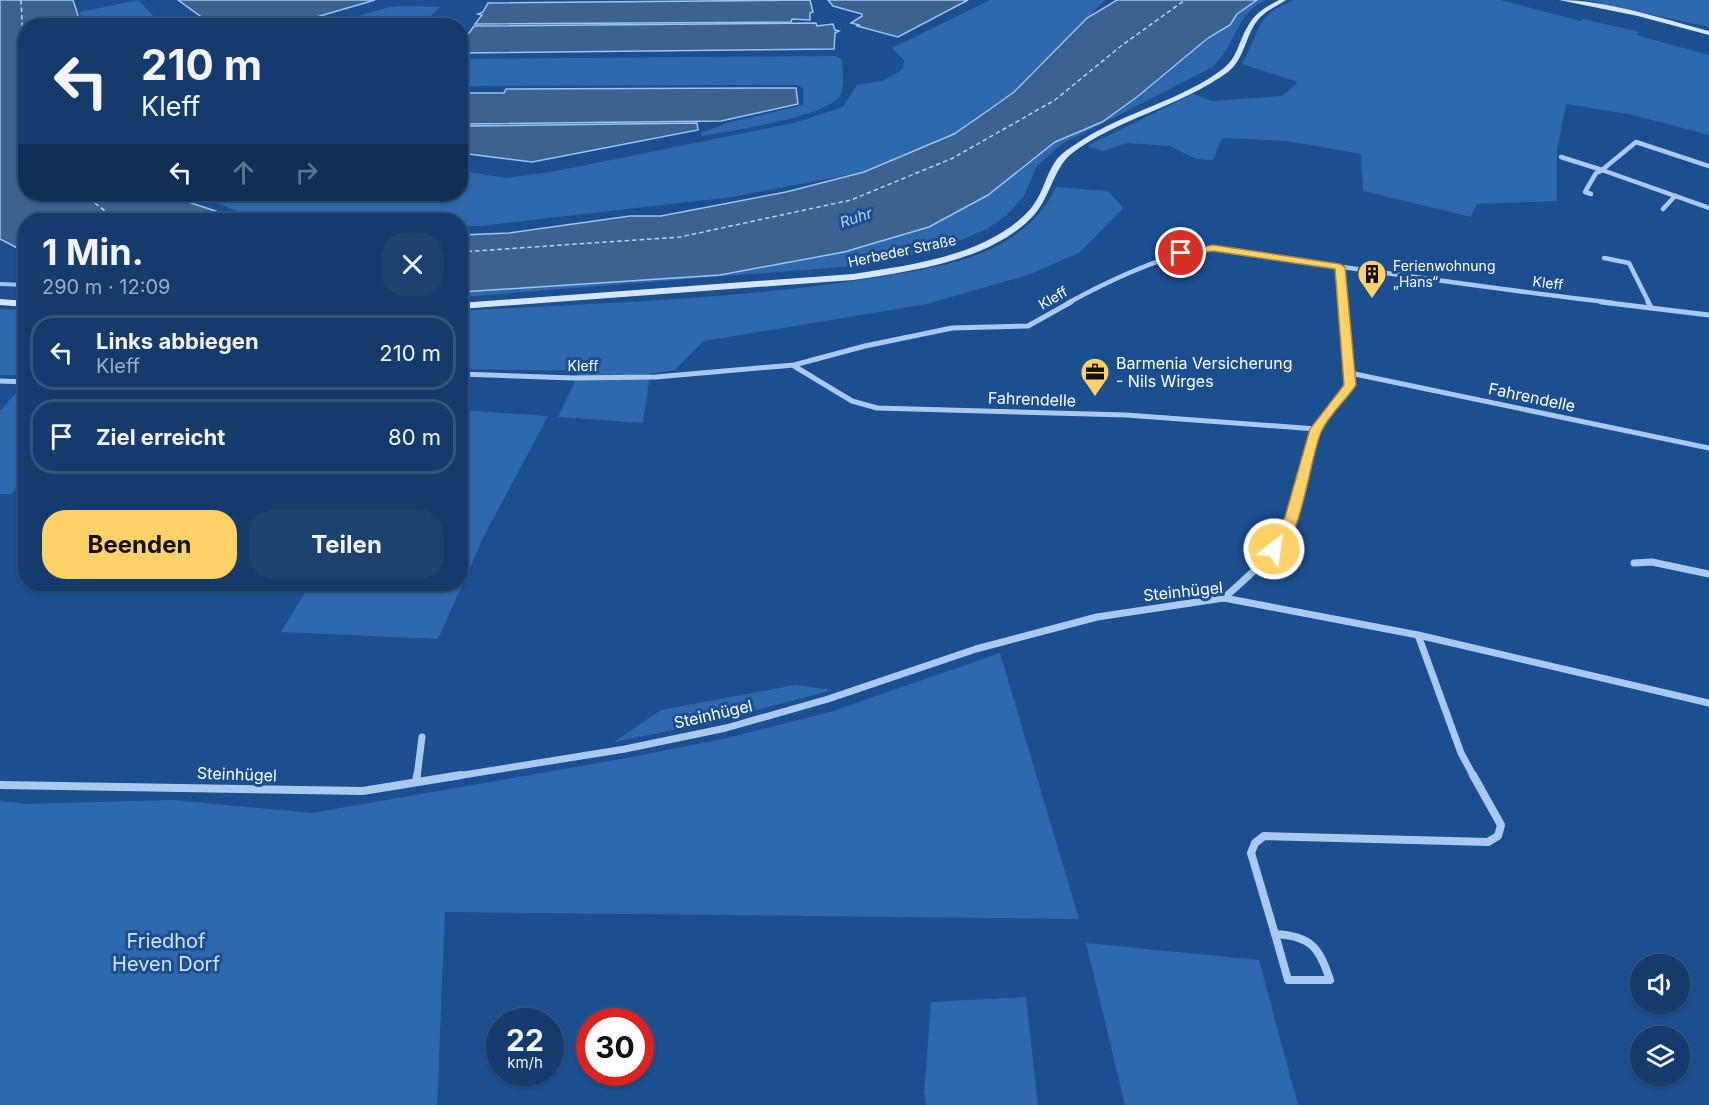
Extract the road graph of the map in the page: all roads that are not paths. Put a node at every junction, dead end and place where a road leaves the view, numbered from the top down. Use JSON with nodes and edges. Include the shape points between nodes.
{"nodes":[{"id":1,"x":1283,"y":0,"type":"edge"},
{"id":2,"x":1562,"y":0,"type":"edge"},
{"id":3,"x":1709,"y":33,"type":"edge"},
{"id":4,"x":1561,"y":157,"type":"dead end"},
{"id":5,"x":1709,"y":166,"type":"edge"},
{"id":6,"x":1602,"y":171,"type":"junction"},
{"id":7,"x":1591,"y":194,"type":"dead end"},
{"id":8,"x":1675,"y":196,"type":"junction"},
{"id":9,"x":1709,"y":208,"type":"edge"},
{"id":10,"x":1662,"y":209,"type":"dead end"},
{"id":11,"x":1604,"y":258,"type":"dead end"},
{"id":12,"x":1340,"y":267,"type":"junction"},
{"id":13,"x":0,"y":302,"type":"edge"},
{"id":14,"x":18,"y":303,"type":"edge"},
{"id":15,"x":468,"y":305,"type":"edge"},
{"id":16,"x":1651,"y":308,"type":"junction"},
{"id":17,"x":1709,"y":315,"type":"edge"},
{"id":18,"x":794,"y":365,"type":"junction"},
{"id":19,"x":1350,"y":373,"type":"junction"},
{"id":20,"x":468,"y":374,"type":"edge"},
{"id":21,"x":0,"y":381,"type":"edge"},
{"id":22,"x":18,"y":382,"type":"edge"},
{"id":23,"x":1316,"y":429,"type":"junction"},
{"id":24,"x":1709,"y":448,"type":"edge"},
{"id":25,"x":1634,"y":563,"type":"dead end"},
{"id":26,"x":1709,"y":574,"type":"edge"},
{"id":27,"x":1224,"y":598,"type":"junction"},
{"id":28,"x":1418,"y":635,"type":"junction"},
{"id":29,"x":1709,"y":703,"type":"edge"},
{"id":30,"x":422,"y":737,"type":"dead end"},
{"id":31,"x":416,"y":782,"type":"junction"},
{"id":32,"x":0,"y":785,"type":"edge"},
{"id":33,"x":1274,"y":934,"type":"junction"}],
"edges":[{"from":1,"to":15,"type":"main road","name":"Herbeder Straße","via":[[1257,16],[1244,47],[1227,69],[1067,153],[1031,213],[1003,236],[972,250],[917,265],[814,280]]},
{"from":2,"to":3,"type":"main road","via":[[1639,14]]},
{"from":4,"to":6,"type":"street"},
{"from":5,"to":6,"type":"street","via":[[1636,142]]},
{"from":6,"to":7,"type":"street","via":[[1596,173],[1585,192]]},
{"from":6,"to":8,"type":"street"},
{"from":8,"to":9,"type":"street"},
{"from":8,"to":10,"type":"street"},
{"from":11,"to":16,"type":"street","via":[[1629,263]]},
{"from":12,"to":16,"type":"street","name":"Kleff"},
{"from":12,"to":18,"type":"street","name":"Kleff","via":[[1213,248],[1196,249],[1094,289],[1028,326],[952,328]]},
{"from":12,"to":19,"type":"street"},
{"from":13,"to":14,"type":"main road"},
{"from":16,"to":17,"type":"street","name":"Kleff"},
{"from":18,"to":20,"type":"street","name":"Kleff","via":[[656,377]]},
{"from":18,"to":23,"type":"street","name":"Fahrendelle","via":[[852,401],[877,408],[1126,415]]},
{"from":19,"to":23,"type":"street","via":[[1350,385]]},
{"from":19,"to":24,"type":"street","name":"Fahrendelle"},
{"from":21,"to":22,"type":"street"},
{"from":23,"to":27,"type":"street","via":[[1282,540]]},
{"from":25,"to":26,"type":"street","via":[[1652,562]]},
{"from":27,"to":28,"type":"street","name":"Steinhügel"},
{"from":27,"to":31,"type":"street","name":"Steinhügel","via":[[1097,617],[1042,631],[726,728],[625,749]]},
{"from":28,"to":29,"type":"street","name":"Steinhügel"},
{"from":28,"to":33,"type":"street","via":[[1461,753],[1501,825],[1501,834],[1488,842],[1264,836],[1251,853]]},
{"from":30,"to":31,"type":"street"},
{"from":31,"to":32,"type":"street","name":"Steinhügel","via":[[363,791]]},
{"from":33,"to":33,"type":"street","via":[[1301,937],[1315,945],[1323,956],[1330,980],[1288,980]]}]}
